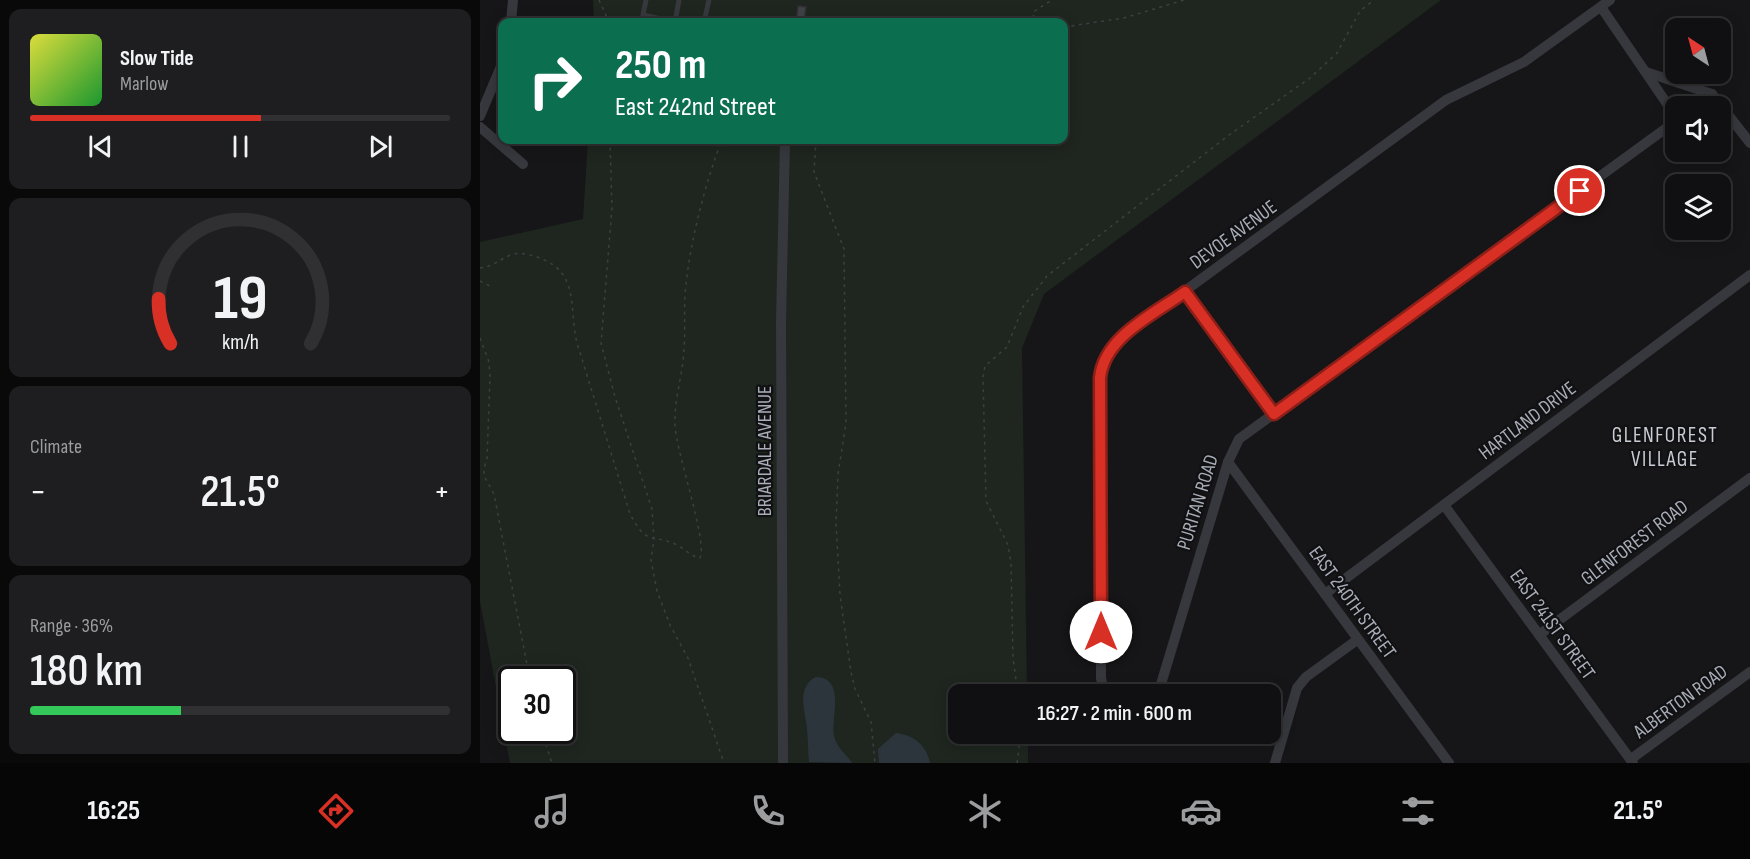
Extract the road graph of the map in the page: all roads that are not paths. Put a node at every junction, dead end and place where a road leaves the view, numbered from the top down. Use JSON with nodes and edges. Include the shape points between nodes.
{"nodes":[{"id":1,"x":513,"y":0,"type":"edge"},
{"id":2,"x":646,"y":0,"type":"edge"},
{"id":3,"x":679,"y":0,"type":"edge"},
{"id":4,"x":708,"y":0,"type":"edge"},
{"id":5,"x":1605,"y":3,"type":"edge"},
{"id":6,"x":511,"y":18,"type":"edge"},
{"id":7,"x":658,"y":18,"type":"edge"},
{"id":8,"x":677,"y":18,"type":"edge"},
{"id":9,"x":705,"y":18,"type":"edge"},
{"id":10,"x":1646,"y":72,"type":"junction"},
{"id":11,"x":498,"y":73,"type":"edge"},
{"id":12,"x":1712,"y":94,"type":"junction"},
{"id":13,"x":1709,"y":96,"type":"edge"},
{"id":14,"x":1665,"y":102,"type":"edge"},
{"id":15,"x":480,"y":116,"type":"edge"},
{"id":16,"x":480,"y":127,"type":"edge"},
{"id":17,"x":1665,"y":127,"type":"edge"},
{"id":18,"x":498,"y":142,"type":"edge"},
{"id":19,"x":1750,"y":143,"type":"edge"},
{"id":20,"x":500,"y":144,"type":"edge"},
{"id":21,"x":786,"y":144,"type":"edge"},
{"id":22,"x":523,"y":164,"type":"dead end"},
{"id":23,"x":1750,"y":275,"type":"edge"},
{"id":24,"x":1185,"y":292,"type":"junction"},
{"id":25,"x":1274,"y":414,"type":"junction"},
{"id":26,"x":1227,"y":462,"type":"junction"},
{"id":27,"x":1750,"y":478,"type":"edge"},
{"id":28,"x":1444,"y":505,"type":"junction"},
{"id":29,"x":1325,"y":594,"type":"junction"},
{"id":30,"x":1539,"y":635,"type":"junction"},
{"id":31,"x":1357,"y":639,"type":"junction"},
{"id":32,"x":1750,"y":672,"type":"edge"},
{"id":33,"x":1103,"y":684,"type":"edge"},
{"id":34,"x":1162,"y":684,"type":"edge"},
{"id":35,"x":1632,"y":761,"type":"edge"},
{"id":36,"x":783,"y":763,"type":"edge"},
{"id":37,"x":1275,"y":763,"type":"edge"},
{"id":38,"x":1449,"y":763,"type":"edge"}],
"edges":[{"from":1,"to":6,"type":"street"},
{"from":2,"to":7,"type":"lane","via":[[643,15]]},
{"from":3,"to":8,"type":"lane"},
{"from":4,"to":9,"type":"lane"},
{"from":5,"to":10,"type":"street"},
{"from":5,"to":24,"type":"street","name":"DEVOE AVENUE","via":[[1524,62],[1446,100]]},
{"from":10,"to":12,"type":"street"},
{"from":10,"to":14,"type":"street"},
{"from":11,"to":15,"type":"street"},
{"from":12,"to":13,"type":"street"},
{"from":12,"to":19,"type":"street"},
{"from":16,"to":18,"type":"street"},
{"from":17,"to":25,"type":"street","name":"PURITAN ROAD"},
{"from":20,"to":22,"type":"street"},
{"from":21,"to":36,"type":"street","name":"BRIARDALE AVENUE","via":[[781,322]]},
{"from":23,"to":28,"type":"street","name":"HARTLAND DRIVE"},
{"from":24,"to":25,"type":"street"},
{"from":24,"to":33,"type":"street","name":"DEVOE AVENUE","via":[[1115,342],[1101,364]]},
{"from":25,"to":26,"type":"street","name":"PURITAN ROAD","via":[[1239,439]]},
{"from":26,"to":29,"type":"street","name":"EAST 240TH STREET"},
{"from":26,"to":34,"type":"street","name":"PURITAN ROAD"},
{"from":27,"to":30,"type":"street","name":"GLENFOREST ROAD"},
{"from":28,"to":29,"type":"street","name":"HARTLAND DRIVE"},
{"from":28,"to":30,"type":"street","name":"EAST 241ST STREET"},
{"from":29,"to":31,"type":"street","name":"EAST 240TH STREET"},
{"from":30,"to":35,"type":"street","name":"EAST 241ST STREET"},
{"from":31,"to":37,"type":"street","via":[[1297,688]]},
{"from":31,"to":38,"type":"street","name":"EAST 240TH STREET"},
{"from":32,"to":35,"type":"street","name":"ALBERTON ROAD"}]}
